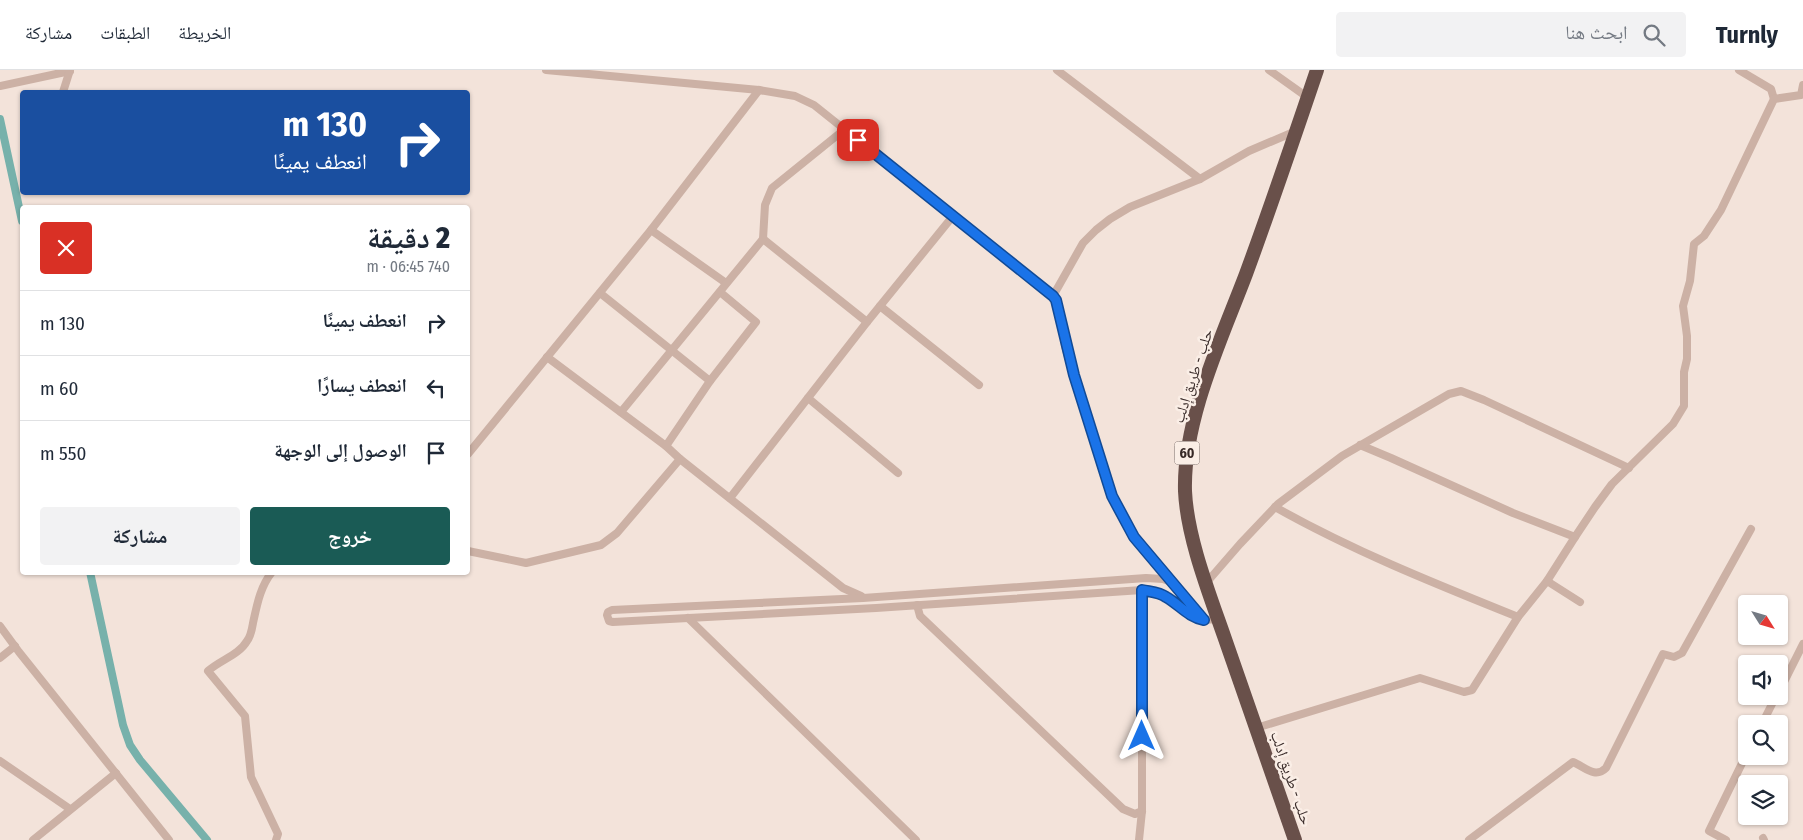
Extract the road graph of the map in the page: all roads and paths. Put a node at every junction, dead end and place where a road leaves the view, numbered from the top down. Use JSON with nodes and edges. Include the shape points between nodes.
{"nodes":[{"id":1,"x":546,"y":70,"type":"edge"},
{"id":2,"x":1057,"y":70,"type":"edge"},
{"id":3,"x":1269,"y":70,"type":"edge"},
{"id":4,"x":1317,"y":70,"type":"edge"},
{"id":5,"x":1739,"y":70,"type":"edge"},
{"id":6,"x":70,"y":71,"type":"edge"},
{"id":7,"x":594,"y":72,"type":"edge"},
{"id":8,"x":644,"y":74,"type":"edge"},
{"id":9,"x":0,"y":86,"type":"edge"},
{"id":10,"x":1803,"y":86,"type":"edge"},
{"id":11,"x":64,"y":90,"type":"edge"},
{"id":12,"x":759,"y":90,"type":"junction"},
{"id":13,"x":1307,"y":97,"type":"junction"},
{"id":14,"x":1774,"y":99,"type":"junction"},
{"id":15,"x":845,"y":129,"type":"junction"},
{"id":16,"x":1296,"y":131,"type":"junction"},
{"id":17,"x":1200,"y":179,"type":"junction"},
{"id":18,"x":953,"y":216,"type":"junction"},
{"id":19,"x":651,"y":230,"type":"junction"},
{"id":20,"x":763,"y":239,"type":"junction"},
{"id":21,"x":726,"y":283,"type":"junction"},
{"id":22,"x":720,"y":292,"type":"junction"},
{"id":23,"x":600,"y":293,"type":"junction"},
{"id":24,"x":1053,"y":296,"type":"junction"},
{"id":25,"x":880,"y":306,"type":"junction"},
{"id":26,"x":867,"y":322,"type":"junction"},
{"id":27,"x":671,"y":351,"type":"junction"},
{"id":28,"x":547,"y":356,"type":"junction"},
{"id":29,"x":710,"y":381,"type":"junction"},
{"id":30,"x":979,"y":385,"type":"dead end"},
{"id":31,"x":808,"y":398,"type":"junction"},
{"id":32,"x":621,"y":412,"type":"junction"},
{"id":33,"x":666,"y":446,"type":"junction"},
{"id":34,"x":1360,"y":446,"type":"junction"},
{"id":35,"x":470,"y":452,"type":"edge"},
{"id":36,"x":680,"y":460,"type":"junction"},
{"id":37,"x":1629,"y":468,"type":"junction"},
{"id":38,"x":898,"y":473,"type":"dead end"},
{"id":39,"x":730,"y":498,"type":"junction"},
{"id":40,"x":1275,"y":507,"type":"junction"},
{"id":41,"x":1751,"y":530,"type":"dead end"},
{"id":42,"x":1576,"y":537,"type":"junction"},
{"id":43,"x":470,"y":551,"type":"edge"},
{"id":44,"x":270,"y":575,"type":"edge"},
{"id":45,"x":1547,"y":581,"type":"junction"},
{"id":46,"x":1172,"y":582,"type":"junction"},
{"id":47,"x":1206,"y":582,"type":"junction"},
{"id":48,"x":1142,"y":590,"type":"junction"},
{"id":49,"x":863,"y":598,"type":"junction"},
{"id":50,"x":1580,"y":602,"type":"dead end"},
{"id":51,"x":917,"y":605,"type":"junction"},
{"id":52,"x":876,"y":608,"type":"junction"},
{"id":53,"x":1518,"y":617,"type":"junction"},
{"id":54,"x":688,"y":618,"type":"junction"},
{"id":55,"x":1218,"y":619,"type":"junction"},
{"id":56,"x":1204,"y":620,"type":"junction"},
{"id":57,"x":0,"y":626,"type":"edge"},
{"id":58,"x":1803,"y":644,"type":"edge"},
{"id":59,"x":14,"y":646,"type":"junction"},
{"id":60,"x":0,"y":658,"type":"edge"},
{"id":61,"x":1788,"y":674,"type":"edge"},
{"id":62,"x":1256,"y":728,"type":"junction"},
{"id":63,"x":0,"y":761,"type":"edge"},
{"id":64,"x":1741,"y":765,"type":"edge"},
{"id":65,"x":116,"y":773,"type":"junction"},
{"id":66,"x":70,"y":809,"type":"junction"},
{"id":67,"x":1142,"y":811,"type":"junction"},
{"id":68,"x":32,"y":840,"type":"edge"},
{"id":69,"x":169,"y":840,"type":"edge"},
{"id":70,"x":276,"y":840,"type":"edge"},
{"id":71,"x":916,"y":840,"type":"edge"},
{"id":72,"x":1139,"y":840,"type":"edge"},
{"id":73,"x":1294,"y":840,"type":"edge"},
{"id":74,"x":1469,"y":840,"type":"edge"},
{"id":75,"x":1726,"y":840,"type":"edge"}],
"edges":[{"from":1,"to":7,"type":"street"},
{"from":2,"to":17,"type":"street"},
{"from":3,"to":13,"type":"street"},
{"from":4,"to":13,"type":"highway","name":"حلب - طريق إدلب","number":"60"},
{"from":5,"to":14,"type":"street","via":[[1770,89]]},
{"from":6,"to":9,"type":"street"},
{"from":6,"to":11,"type":"street"},
{"from":7,"to":8,"type":"street"},
{"from":8,"to":12,"type":"street"},
{"from":10,"to":14,"type":"street","via":[[1801,95]]},
{"from":12,"to":15,"type":"street","via":[[795,96],[814,105]]},
{"from":12,"to":19,"type":"street"},
{"from":13,"to":16,"type":"highway","name":"حلب - طريق إدلب","number":"60"},
{"from":14,"to":37,"type":"street","via":[[1721,210],[1704,236],[1694,244],[1690,282],[1683,306],[1687,336],[1684,406],[1673,424]]},
{"from":15,"to":18,"type":"street"},
{"from":15,"to":20,"type":"street","via":[[772,188],[765,205]]},
{"from":16,"to":17,"type":"street","via":[[1249,151]]},
{"from":16,"to":47,"type":"highway","name":"حلب - طريق إدلب","number":"60","via":[[1199,400],[1190,434],[1186,502]]},
{"from":17,"to":24,"type":"street","via":[[1130,207],[1096,230],[1082,243]]},
{"from":18,"to":24,"type":"street"},
{"from":18,"to":25,"type":"street"},
{"from":19,"to":21,"type":"street"},
{"from":19,"to":23,"type":"street"},
{"from":20,"to":21,"type":"street"},
{"from":20,"to":26,"type":"street"},
{"from":21,"to":22,"type":"street"},
{"from":22,"to":27,"type":"street"},
{"from":22,"to":29,"type":"street","via":[[756,322]]},
{"from":23,"to":27,"type":"street"},
{"from":23,"to":28,"type":"street"},
{"from":24,"to":46,"type":"street","via":[[1112,496],[1134,537]]},
{"from":25,"to":26,"type":"street"},
{"from":25,"to":30,"type":"street"},
{"from":26,"to":31,"type":"street"},
{"from":27,"to":29,"type":"street"},
{"from":27,"to":32,"type":"street"},
{"from":28,"to":32,"type":"street"},
{"from":28,"to":35,"type":"street"},
{"from":29,"to":33,"type":"street"},
{"from":31,"to":38,"type":"street"},
{"from":31,"to":39,"type":"street"},
{"from":32,"to":33,"type":"street"},
{"from":33,"to":36,"type":"street"},
{"from":34,"to":37,"type":"street","via":[[1449,394],[1461,391]]},
{"from":34,"to":40,"type":"street"},
{"from":34,"to":42,"type":"street"},
{"from":36,"to":39,"type":"street"},
{"from":36,"to":43,"type":"street","via":[[617,533],[601,545],[526,563]]},
{"from":37,"to":42,"type":"street","via":[[1606,492]]},
{"from":39,"to":49,"type":"street","via":[[844,588]]},
{"from":40,"to":47,"type":"street"},
{"from":40,"to":53,"type":"street","via":[[1316,530]]},
{"from":41,"to":74,"type":"street","via":[[1682,654],[1674,657],[1663,654],[1606,768],[1594,774],[1573,762]]},
{"from":42,"to":45,"type":"street"},
{"from":44,"to":70,"type":"street","via":[[261,591],[249,638],[242,649],[208,672],[245,716],[251,777],[278,834]]},
{"from":45,"to":50,"type":"street"},
{"from":45,"to":53,"type":"street"},
{"from":46,"to":49,"type":"street","via":[[1146,578]]},
{"from":46,"to":56,"type":"street"},
{"from":47,"to":55,"type":"highway","name":"حلب - طريق إدلب","number":"60"},
{"from":48,"to":51,"type":"street"},
{"from":48,"to":56,"type":"street","via":[[1167,597],[1195,618]]},
{"from":48,"to":67,"type":"street"},
{"from":49,"to":52,"type":"street"},
{"from":49,"to":54,"type":"street","via":[[612,610],[607,616],[613,622]]},
{"from":51,"to":52,"type":"street"},
{"from":51,"to":67,"type":"street","via":[[920,616],[1123,809],[1135,814]]},
{"from":52,"to":54,"type":"street"},
{"from":53,"to":62,"type":"street","via":[[1472,690],[1464,692],[1420,678]]},
{"from":54,"to":71,"type":"street"},
{"from":55,"to":56,"type":"street"},
{"from":55,"to":62,"type":"highway","name":"حلب - طريق إدلب","number":"60"},
{"from":57,"to":59,"type":"street"},
{"from":58,"to":61,"type":"street"},
{"from":59,"to":60,"type":"street"},
{"from":59,"to":65,"type":"street"},
{"from":62,"to":73,"type":"highway","name":"حلب - طريق إدلب","number":"60"},
{"from":63,"to":66,"type":"street"},
{"from":64,"to":75,"type":"street","via":[[1708,831]]},
{"from":65,"to":66,"type":"street"},
{"from":65,"to":69,"type":"street"},
{"from":66,"to":68,"type":"street"},
{"from":67,"to":72,"type":"street"}]}
